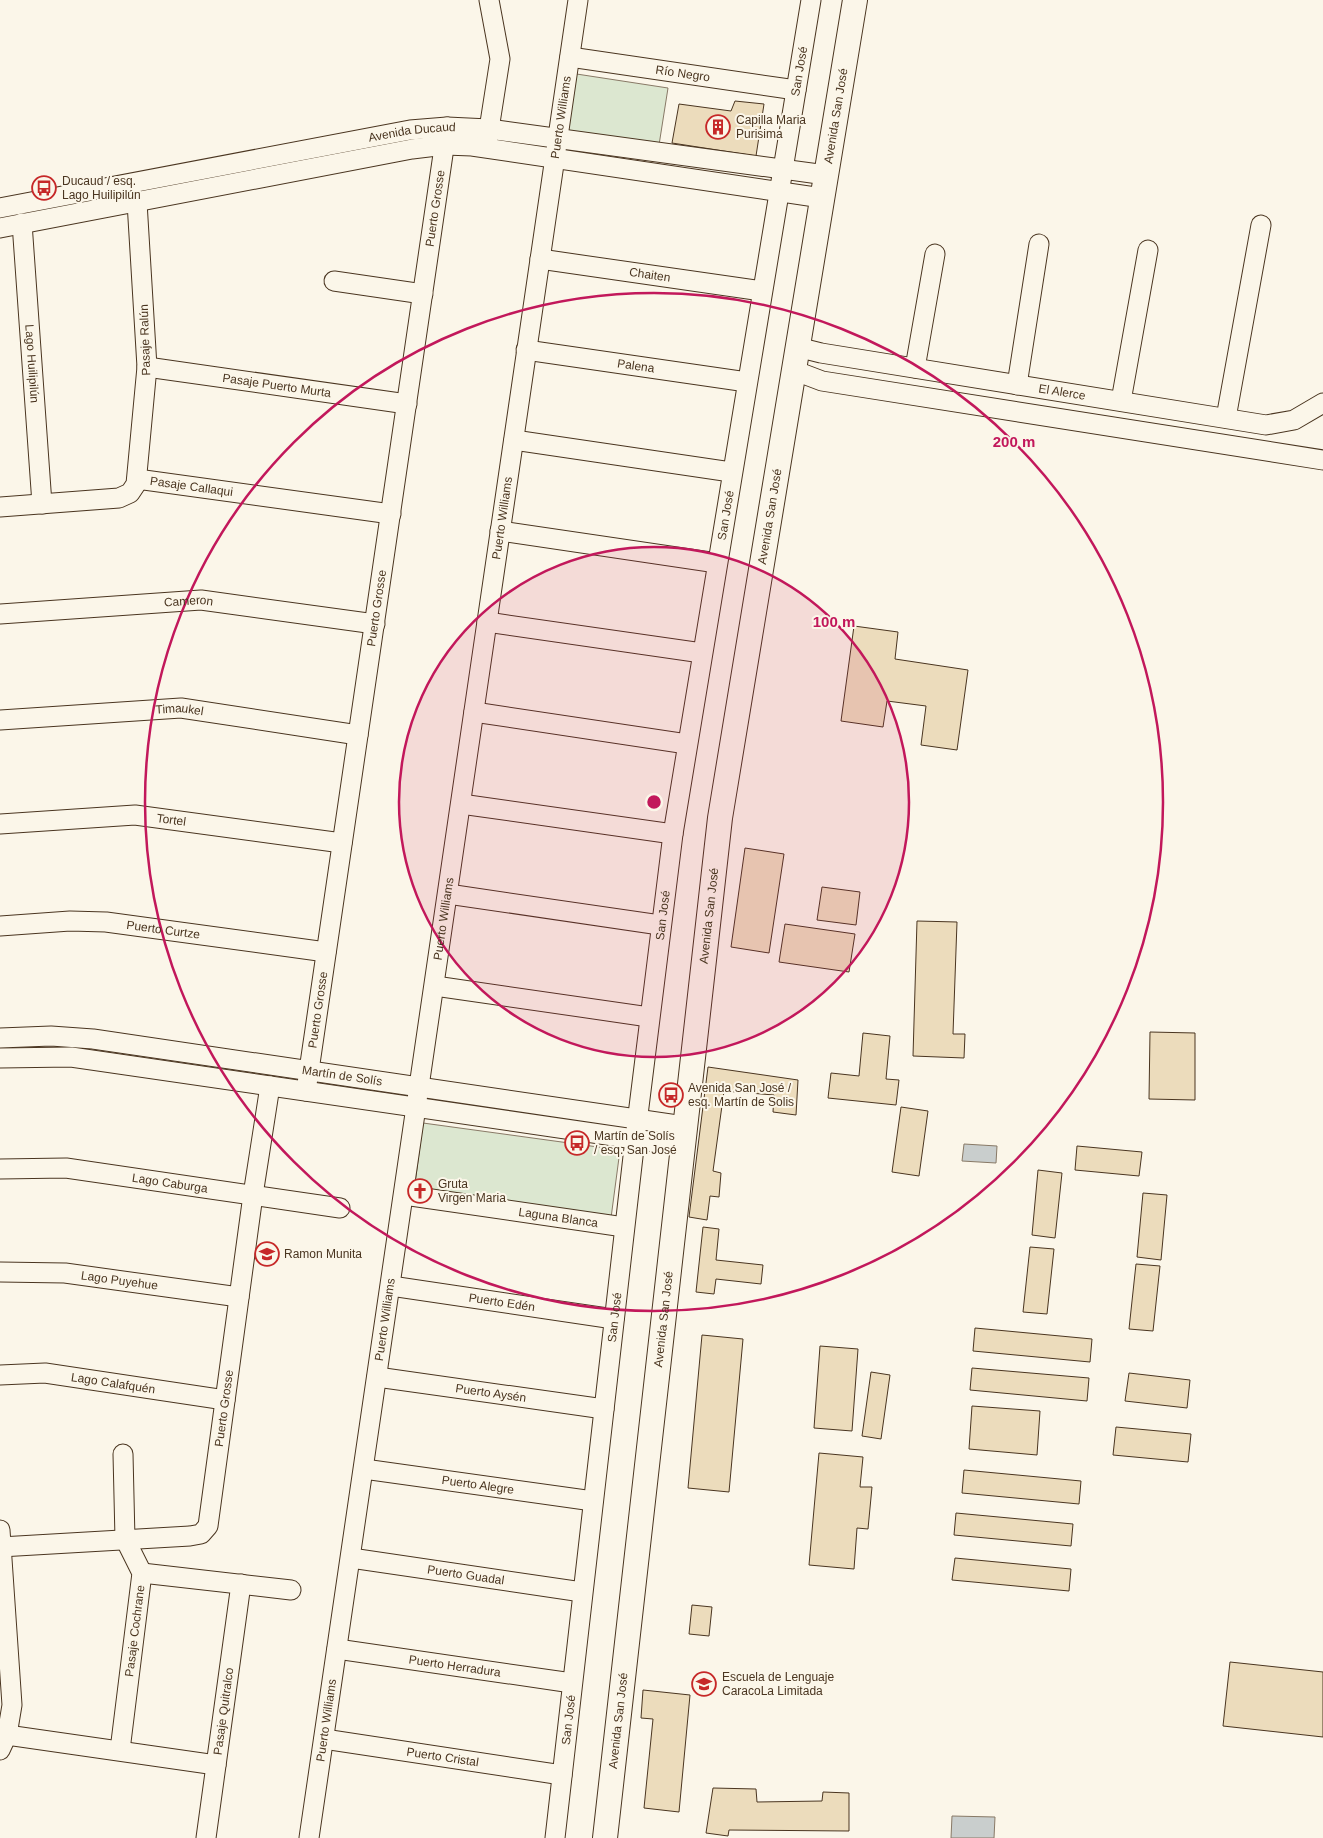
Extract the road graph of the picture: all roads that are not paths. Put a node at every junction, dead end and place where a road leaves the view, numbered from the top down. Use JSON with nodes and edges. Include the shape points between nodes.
{"nodes":[{"id":1,"x":489,"y":0,"type":"edge"},
{"id":2,"x":578,"y":0,"type":"edge"},
{"id":3,"x":811,"y":0,"type":"edge"},
{"id":4,"x":855,"y":0,"type":"edge"},
{"id":5,"x":570,"y":57,"type":"junction"},
{"id":6,"x":796,"y":90,"type":"junction"},
{"id":7,"x":447,"y":127,"type":"junction"},
{"id":8,"x":489,"y":129,"type":"junction"},
{"id":9,"x":557,"y":138,"type":"junction"},
{"id":10,"x":445,"y":145,"type":"junction"},
{"id":11,"x":485,"y":148,"type":"junction"},
{"id":12,"x":554,"y":159,"type":"junction"},
{"id":13,"x":782,"y":170,"type":"junction"},
{"id":14,"x":824,"y":186,"type":"junction"},
{"id":15,"x":778,"y":192,"type":"junction"},
{"id":16,"x":137,"y":202,"type":"junction"},
{"id":17,"x":0,"y":208,"type":"edge"},
{"id":18,"x":22,"y":224,"type":"junction"},
{"id":19,"x":1261,"y":225,"type":"dead end"},
{"id":20,"x":0,"y":228,"type":"edge"},
{"id":21,"x":1039,"y":244,"type":"dead end"},
{"id":22,"x":1148,"y":250,"type":"dead end"},
{"id":23,"x":935,"y":254,"type":"dead end"},
{"id":24,"x":540,"y":259,"type":"junction"},
{"id":25,"x":334,"y":281,"type":"dead end"},
{"id":26,"x":762,"y":291,"type":"junction"},
{"id":27,"x":423,"y":294,"type":"junction"},
{"id":28,"x":797,"y":347,"type":"junction"},
{"id":29,"x":526,"y":350,"type":"junction"},
{"id":30,"x":148,"y":367,"type":"junction"},
{"id":31,"x":915,"y":368,"type":"junction"},
{"id":32,"x":793,"y":370,"type":"junction"},
{"id":33,"x":747,"y":382,"type":"junction"},
{"id":34,"x":1016,"y":384,"type":"junction"},
{"id":35,"x":1121,"y":401,"type":"junction"},
{"id":36,"x":1323,"y":402,"type":"edge"},
{"id":37,"x":407,"y":404,"type":"junction"},
{"id":38,"x":1226,"y":418,"type":"junction"},
{"id":39,"x":514,"y":440,"type":"junction"},
{"id":40,"x":1323,"y":460,"type":"edge"},
{"id":41,"x":731,"y":472,"type":"junction"},
{"id":42,"x":137,"y":479,"type":"junction"},
{"id":43,"x":42,"y":504,"type":"junction"},
{"id":44,"x":0,"y":507,"type":"edge"},
{"id":45,"x":391,"y":514,"type":"junction"},
{"id":46,"x":500,"y":531,"type":"junction"},
{"id":47,"x":717,"y":563,"type":"junction"},
{"id":48,"x":0,"y":614,"type":"edge"},
{"id":49,"x":487,"y":622,"type":"junction"},
{"id":50,"x":375,"y":624,"type":"junction"},
{"id":51,"x":702,"y":653,"type":"junction"},
{"id":52,"x":474,"y":712,"type":"junction"},
{"id":53,"x":0,"y":720,"type":"edge"},
{"id":54,"x":358,"y":735,"type":"junction"},
{"id":55,"x":687,"y":744,"type":"junction"},
{"id":56,"x":461,"y":804,"type":"junction"},
{"id":57,"x":0,"y":824,"type":"edge"},
{"id":58,"x":673,"y":834,"type":"junction"},
{"id":59,"x":342,"y":843,"type":"junction"},
{"id":60,"x":448,"y":894,"type":"junction"},
{"id":61,"x":660,"y":925,"type":"junction"},
{"id":62,"x":0,"y":926,"type":"edge"},
{"id":63,"x":326,"y":952,"type":"junction"},
{"id":64,"x":435,"y":986,"type":"junction"},
{"id":65,"x":649,"y":1017,"type":"junction"},
{"id":66,"x":0,"y":1038,"type":"edge"},
{"id":67,"x":0,"y":1058,"type":"edge"},
{"id":68,"x":309,"y":1071,"type":"junction"},
{"id":69,"x":270,"y":1086,"type":"junction"},
{"id":70,"x":420,"y":1087,"type":"junction"},
{"id":71,"x":306,"y":1091,"type":"junction"},
{"id":72,"x":417,"y":1107,"type":"junction"},
{"id":73,"x":637,"y":1119,"type":"junction"},
{"id":74,"x":683,"y":1136,"type":"junction"},
{"id":75,"x":634,"y":1138,"type":"junction"},
{"id":76,"x":0,"y":1169,"type":"edge"},
{"id":77,"x":253,"y":1195,"type":"junction"},
{"id":78,"x":404,"y":1195,"type":"junction"},
{"id":79,"x":340,"y":1208,"type":"dead end"},
{"id":80,"x":624,"y":1227,"type":"junction"},
{"id":81,"x":0,"y":1272,"type":"edge"},
{"id":82,"x":391,"y":1286,"type":"junction"},
{"id":83,"x":239,"y":1297,"type":"junction"},
{"id":84,"x":614,"y":1319,"type":"junction"},
{"id":85,"x":0,"y":1375,"type":"edge"},
{"id":86,"x":377,"y":1378,"type":"junction"},
{"id":87,"x":225,"y":1400,"type":"junction"},
{"id":88,"x":604,"y":1409,"type":"junction"},
{"id":89,"x":123,"y":1454,"type":"dead end"},
{"id":90,"x":364,"y":1469,"type":"junction"},
{"id":91,"x":593,"y":1501,"type":"junction"},
{"id":92,"x":125,"y":1540,"type":"junction"},
{"id":93,"x":0,"y":1542,"type":"edge"},
{"id":94,"x":350,"y":1558,"type":"junction"},
{"id":95,"x":142,"y":1573,"type":"junction"},
{"id":96,"x":241,"y":1584,"type":"junction"},
{"id":97,"x":291,"y":1590,"type":"dead end"},
{"id":98,"x":582,"y":1592,"type":"junction"},
{"id":99,"x":337,"y":1649,"type":"junction"},
{"id":100,"x":572,"y":1683,"type":"junction"},
{"id":101,"x":324,"y":1738,"type":"junction"},
{"id":102,"x":4,"y":1742,"type":"edge"},
{"id":103,"x":120,"y":1750,"type":"junction"},
{"id":104,"x":216,"y":1765,"type":"junction"},
{"id":105,"x":562,"y":1775,"type":"junction"},
{"id":106,"x":206,"y":1838,"type":"edge"},
{"id":107,"x":309,"y":1838,"type":"edge"},
{"id":108,"x":556,"y":1838,"type":"edge"},
{"id":109,"x":605,"y":1838,"type":"edge"}],
"edges":[{"from":1,"to":8,"type":"street","via":[[500,59]]},
{"from":2,"to":5,"type":"street","name":"Puerto Williams"},
{"from":3,"to":6,"type":"street","name":"San José"},
{"from":4,"to":14,"type":"main road","name":"Avenida San José"},
{"from":5,"to":6,"type":"street","name":"Río Negro"},
{"from":5,"to":9,"type":"street","name":"Puerto Williams"},
{"from":6,"to":13,"type":"street","name":"San José"},
{"from":7,"to":8,"type":"street","name":"Avenida Ducaud"},
{"from":7,"to":10,"type":"street","name":"Puerto Grosse"},
{"from":7,"to":17,"type":"street","name":"Avenida Ducaud","via":[[380,134]]},
{"from":8,"to":9,"type":"street","name":"Avenida Ducaud"},
{"from":8,"to":11,"type":"street"},
{"from":9,"to":12,"type":"street","name":"Puerto Williams"},
{"from":9,"to":13,"type":"street","name":"Avenida Ducaud"},
{"from":10,"to":11,"type":"street","name":"Avenida Ducaud"},
{"from":10,"to":16,"type":"street","name":"Avenida Ducaud"},
{"from":10,"to":27,"type":"street","name":"Puerto Grosse"},
{"from":11,"to":12,"type":"street","name":"Avenida Ducaud"},
{"from":12,"to":15,"type":"street","name":"Avenida Ducaud"},
{"from":12,"to":24,"type":"street","name":"Puerto Williams"},
{"from":13,"to":14,"type":"street","name":"Avenida Ducaud"},
{"from":13,"to":15,"type":"street","name":"San José"},
{"from":14,"to":15,"type":"street","name":"Avenida Ducaud"},
{"from":14,"to":28,"type":"main road","name":"Avenida San José"},
{"from":15,"to":26,"type":"street","name":"San José"},
{"from":16,"to":18,"type":"street","name":"Avenida Ducaud"},
{"from":16,"to":30,"type":"street","name":"Pasaje Ralún"},
{"from":18,"to":20,"type":"street","name":"Avenida Ducaud"},
{"from":18,"to":43,"type":"street","name":"Lago Huilipilún"},
{"from":19,"to":38,"type":"street"},
{"from":21,"to":34,"type":"street"},
{"from":22,"to":35,"type":"street"},
{"from":23,"to":31,"type":"street"},
{"from":24,"to":26,"type":"street","name":"Chaiten"},
{"from":24,"to":29,"type":"street","name":"Puerto Williams"},
{"from":25,"to":27,"type":"street"},
{"from":26,"to":33,"type":"street","name":"San José"},
{"from":27,"to":37,"type":"street","name":"Puerto Grosse"},
{"from":28,"to":31,"type":"street","name":"El Alerce"},
{"from":28,"to":32,"type":"main road","name":"Avenida San José"},
{"from":29,"to":33,"type":"street","name":"Palena"},
{"from":29,"to":39,"type":"street","name":"Puerto Williams"},
{"from":30,"to":37,"type":"street","name":"Pasaje Puerto Murta"},
{"from":30,"to":42,"type":"street","name":"Pasaje Ralún"},
{"from":31,"to":34,"type":"street","name":"El Alerce"},
{"from":32,"to":40,"type":"street","via":[[822,380]]},
{"from":32,"to":74,"type":"main road","name":"Avenida San José","via":[[729,757]]},
{"from":33,"to":41,"type":"street","name":"San José"},
{"from":34,"to":35,"type":"street","name":"El Alerce"},
{"from":35,"to":38,"type":"street","name":"El Alerce"},
{"from":36,"to":38,"type":"street","name":"El Alerce","via":[[1302,417],[1284,423],[1266,425]]},
{"from":37,"to":45,"type":"street","name":"Puerto Grosse"},
{"from":39,"to":41,"type":"street"},
{"from":39,"to":46,"type":"street","name":"Puerto Williams"},
{"from":41,"to":47,"type":"street","name":"San José"},
{"from":42,"to":43,"type":"street","name":"Pasaje Callaqui","via":[[130,493],[119,498]]},
{"from":42,"to":45,"type":"street","name":"Pasaje Callaqui"},
{"from":43,"to":44,"type":"street","name":"Pasaje Callaqui"},
{"from":45,"to":50,"type":"street","name":"Puerto Grosse"},
{"from":46,"to":47,"type":"street"},
{"from":46,"to":49,"type":"street","name":"Puerto Williams"},
{"from":47,"to":51,"type":"street","name":"San José"},
{"from":48,"to":50,"type":"street","name":"Cameron","via":[[200,600]]},
{"from":49,"to":51,"type":"street"},
{"from":49,"to":52,"type":"street","name":"Puerto Williams"},
{"from":50,"to":54,"type":"street","name":"Puerto Grosse"},
{"from":51,"to":55,"type":"street","name":"San José"},
{"from":52,"to":55,"type":"street"},
{"from":52,"to":56,"type":"street","name":"Puerto Williams"},
{"from":53,"to":54,"type":"street","name":"Timaukel","via":[[176,708]]},
{"from":54,"to":59,"type":"street","name":"Puerto Grosse"},
{"from":55,"to":58,"type":"street","name":"San José"},
{"from":56,"to":58,"type":"street"},
{"from":56,"to":60,"type":"street","name":"Puerto Williams"},
{"from":57,"to":59,"type":"street","name":"Tortel","via":[[135,815]]},
{"from":58,"to":61,"type":"street","name":"San José"},
{"from":59,"to":63,"type":"street","name":"Puerto Grosse"},
{"from":60,"to":61,"type":"street"},
{"from":60,"to":64,"type":"street","name":"Puerto Williams"},
{"from":61,"to":65,"type":"street","name":"San José"},
{"from":62,"to":63,"type":"street","name":"Puerto Curtze","via":[[106,922]]},
{"from":63,"to":68,"type":"street","name":"Puerto Grosse"},
{"from":64,"to":65,"type":"street"},
{"from":64,"to":70,"type":"street","name":"Puerto Williams"},
{"from":65,"to":73,"type":"street","name":"San José"},
{"from":66,"to":68,"type":"street","name":"Martín de Solís","via":[[72,1037]]},
{"from":67,"to":69,"type":"street","name":"Martín de Solís","via":[[71,1057]]},
{"from":68,"to":70,"type":"street","name":"Martín de Solís"},
{"from":68,"to":71,"type":"street","name":"Puerto Grosse"},
{"from":69,"to":71,"type":"street","name":"Martín de Solís"},
{"from":69,"to":77,"type":"street","name":"Puerto Grosse"},
{"from":70,"to":72,"type":"street","name":"Puerto Williams"},
{"from":70,"to":73,"type":"street","name":"Martín de Solís"},
{"from":71,"to":72,"type":"street","name":"Martín de Solís"},
{"from":72,"to":75,"type":"street","name":"Martín de Solís"},
{"from":72,"to":78,"type":"street","name":"Puerto Williams"},
{"from":73,"to":74,"type":"street","name":"Martín de Solís"},
{"from":73,"to":75,"type":"street","name":"San José"},
{"from":74,"to":75,"type":"street","name":"Martín de Solís"},
{"from":74,"to":109,"type":"main road","name":"Avenida San José"},
{"from":75,"to":80,"type":"street","name":"San José"},
{"from":76,"to":77,"type":"street","name":"Lago Caburga","via":[[66,1168]]},
{"from":77,"to":79,"type":"street","name":"Lago Caburga"},
{"from":77,"to":83,"type":"street","name":"Puerto Grosse"},
{"from":78,"to":80,"type":"street","name":"Laguna Blanca"},
{"from":78,"to":82,"type":"street","name":"Puerto Williams"},
{"from":80,"to":84,"type":"street","name":"San José"},
{"from":81,"to":83,"type":"street","name":"Lago Puyehue","via":[[65,1273]]},
{"from":82,"to":84,"type":"street","name":"Puerto Edén"},
{"from":82,"to":86,"type":"street","name":"Puerto Williams"},
{"from":83,"to":87,"type":"street","name":"Puerto Grosse"},
{"from":84,"to":88,"type":"street","name":"San José"},
{"from":85,"to":87,"type":"street","name":"Lago Calafquén","via":[[54,1374]]},
{"from":86,"to":88,"type":"street","name":"Puerto Aysén"},
{"from":86,"to":90,"type":"street","name":"Puerto Williams"},
{"from":87,"to":92,"type":"street","name":"Puerto Grosse","via":[[208,1526],[201,1534],[190,1536]]},
{"from":88,"to":91,"type":"street","name":"San José"},
{"from":89,"to":92,"type":"street","name":"Pasaje Cochrane"},
{"from":90,"to":91,"type":"street","name":"Puerto Alegre"},
{"from":90,"to":94,"type":"street","name":"Puerto Williams"},
{"from":91,"to":98,"type":"street","name":"San José"},
{"from":92,"to":93,"type":"street"},
{"from":92,"to":95,"type":"street","name":"Pasaje Cochrane"},
{"from":93,"to":102,"type":"street","via":[[12,1705]]},
{"from":94,"to":98,"type":"street","name":"Puerto Guadal"},
{"from":94,"to":99,"type":"street","name":"Puerto Williams"},
{"from":95,"to":96,"type":"street"},
{"from":95,"to":103,"type":"street","name":"Pasaje Cochrane"},
{"from":96,"to":97,"type":"street"},
{"from":96,"to":104,"type":"street","name":"Pasaje Quitralco"},
{"from":98,"to":100,"type":"street","name":"San José"},
{"from":99,"to":100,"type":"street","name":"Puerto Herradura"},
{"from":99,"to":101,"type":"street","name":"Puerto Williams"},
{"from":100,"to":105,"type":"street","name":"San José"},
{"from":101,"to":105,"type":"street","name":"Puerto Cristal"},
{"from":101,"to":107,"type":"street","name":"Puerto Williams"},
{"from":102,"to":103,"type":"street"},
{"from":103,"to":104,"type":"street"},
{"from":104,"to":106,"type":"street","name":"Pasaje Quitralco"},
{"from":105,"to":108,"type":"street","name":"San José"}]}
